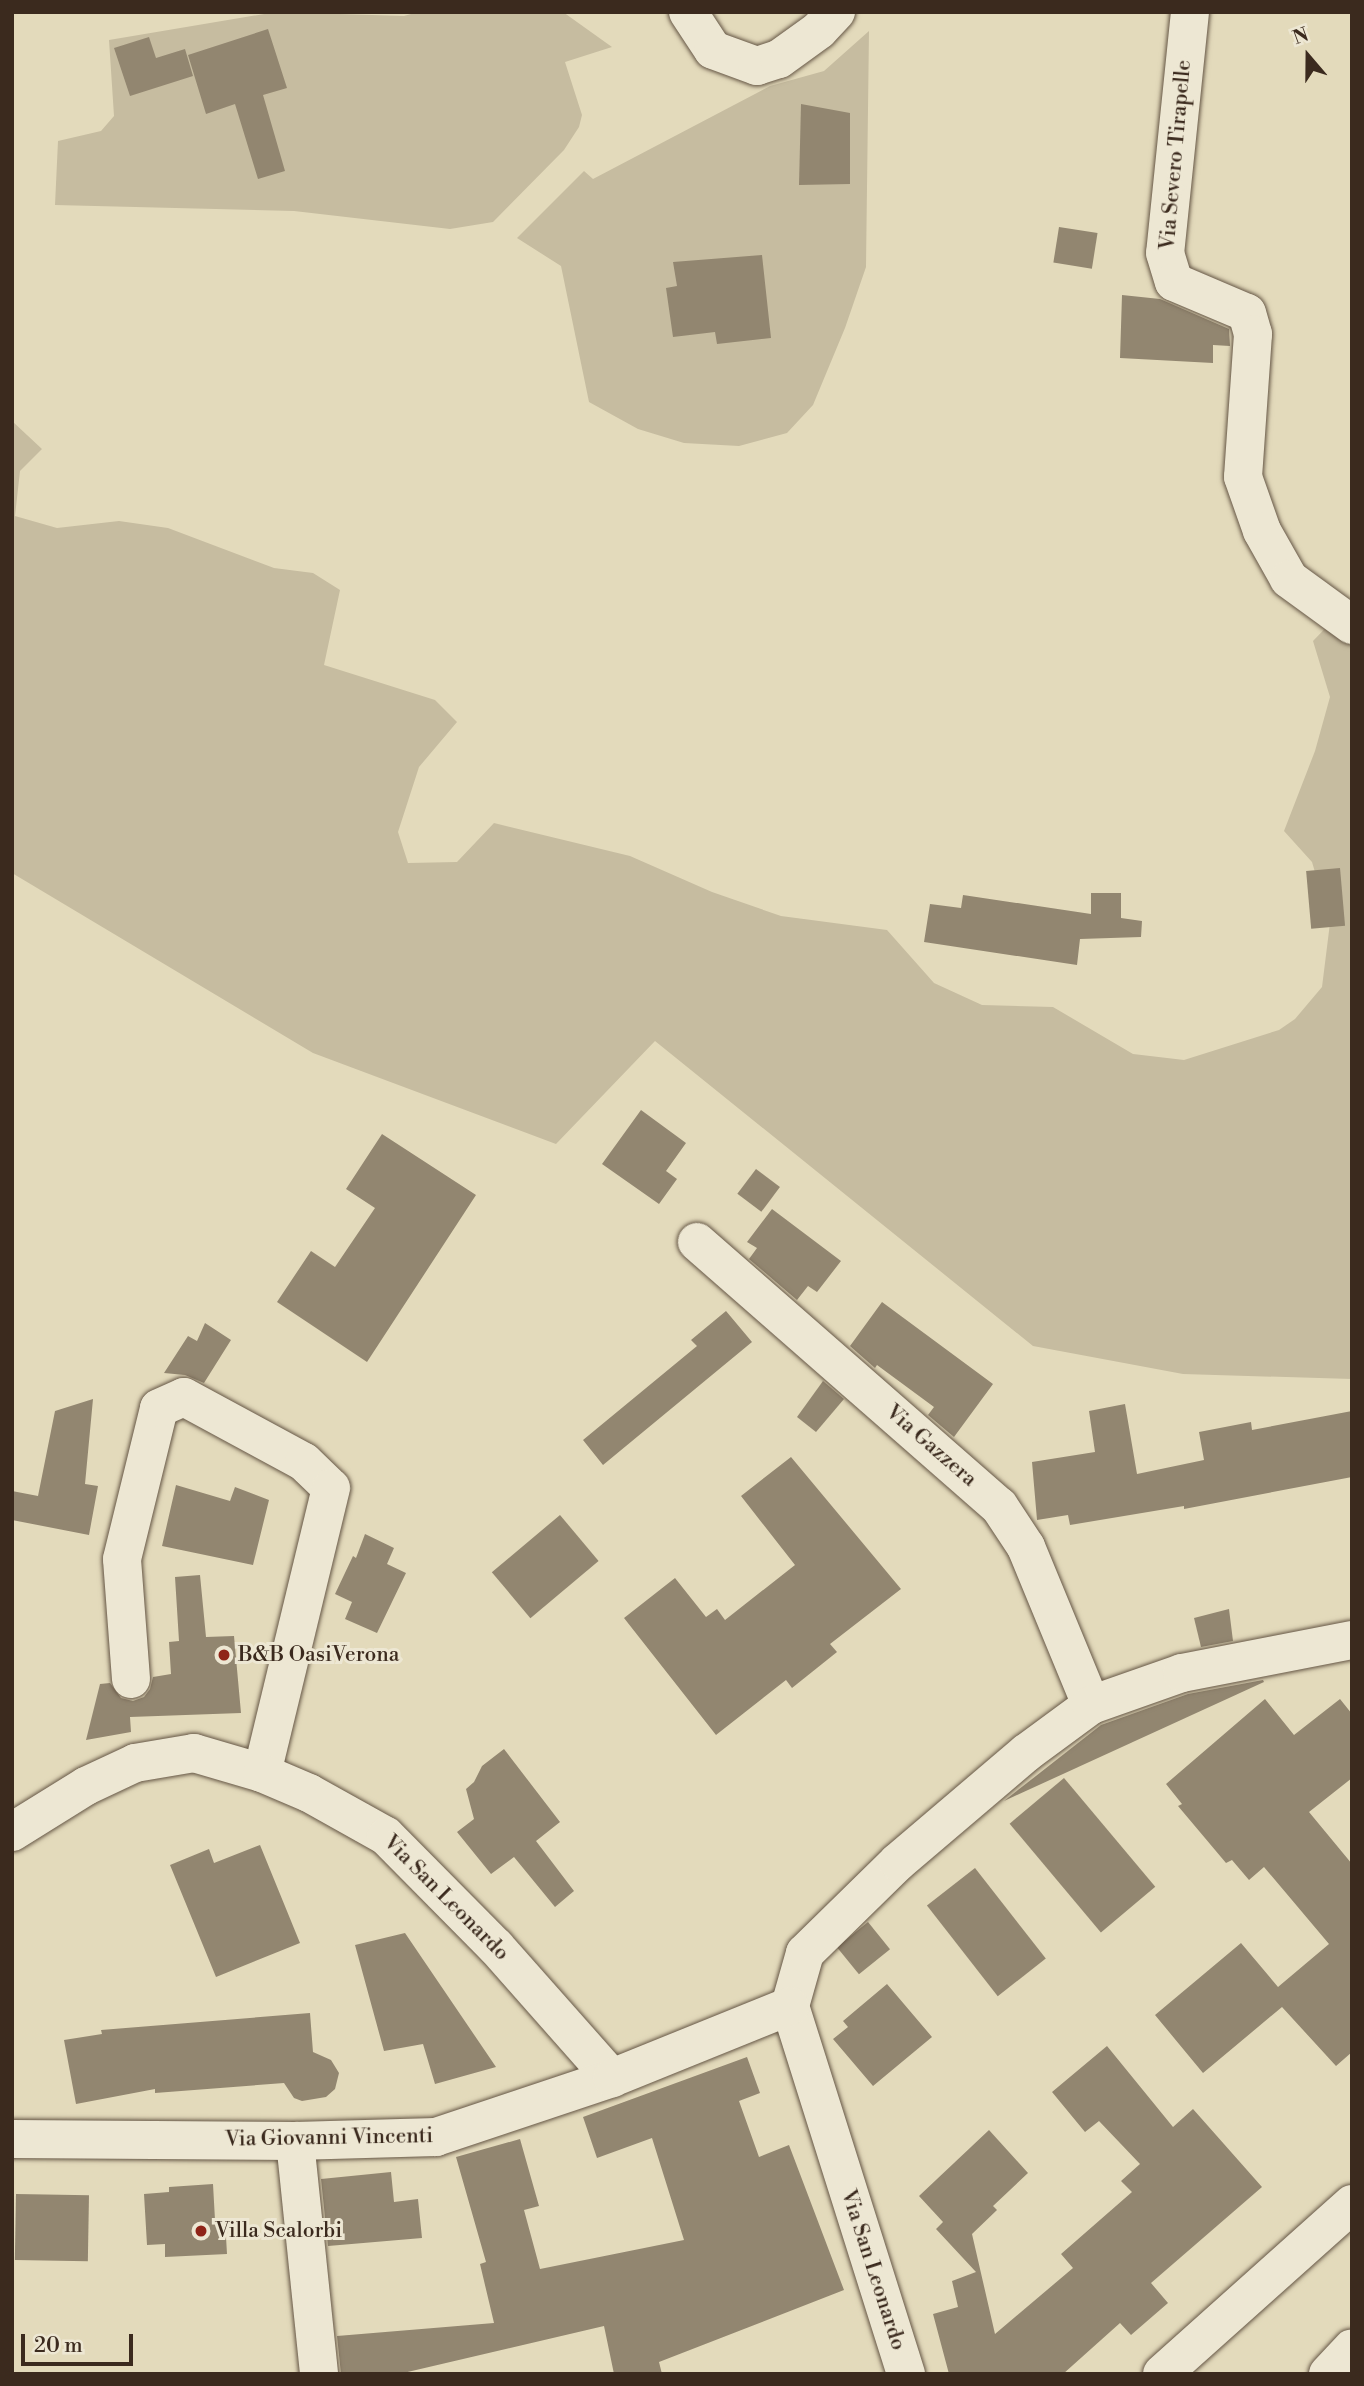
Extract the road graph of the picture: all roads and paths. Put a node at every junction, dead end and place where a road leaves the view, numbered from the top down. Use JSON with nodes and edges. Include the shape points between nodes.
{"nodes":[{"id":1,"x":688,"y":12,"type":"edge"},
{"id":2,"x":836,"y":12,"type":"edge"},
{"id":3,"x":1190,"y":12,"type":"edge"},
{"id":4,"x":1352,"y":625,"type":"edge"},
{"id":5,"x":697,"y":1242,"type":"dead end"},
{"id":6,"x":1352,"y":1640,"type":"edge"},
{"id":7,"x":131,"y":1679,"type":"dead end"},
{"id":8,"x":1091,"y":1705,"type":"junction"},
{"id":9,"x":262,"y":1773,"type":"junction"},
{"id":10,"x":12,"y":1832,"type":"edge"},
{"id":11,"x":790,"y":2006,"type":"junction"},
{"id":12,"x":612,"y":2078,"type":"junction"},
{"id":13,"x":12,"y":2139,"type":"edge"},
{"id":14,"x":295,"y":2141,"type":"junction"},
{"id":15,"x":1352,"y":2204,"type":"edge"},
{"id":16,"x":1352,"y":2348,"type":"edge"},
{"id":17,"x":318,"y":2374,"type":"edge"},
{"id":18,"x":906,"y":2374,"type":"edge"},
{"id":19,"x":1162,"y":2374,"type":"edge"},
{"id":20,"x":1328,"y":2374,"type":"edge"}],
"edges":[{"from":1,"to":2,"type":"street","via":[[713,50],[757,66],[779,59]]},
{"from":3,"to":4,"type":"street","name":"Via Severo Tirapelle","via":[[1164,253],[1174,282],[1247,313],[1253,334],[1243,477],[1262,531],[1289,579]]},
{"from":5,"to":8,"type":"street","name":"Via Gazzera","via":[[999,1506],[1026,1546]]},
{"from":6,"to":8,"type":"street","via":[[1182,1673]]},
{"from":7,"to":9,"type":"street","via":[[122,1559],[159,1408],[184,1397],[304,1462],[331,1488]]},
{"from":8,"to":11,"type":"street","via":[[1026,1753],[898,1862],[814,1945],[805,1954]]},
{"from":9,"to":10,"type":"street","name":"Via San Leonardo","via":[[194,1753],[135,1763],[86,1786]]},
{"from":9,"to":12,"type":"street","name":"Via San Leonardo","via":[[386,1836],[496,1947]]},
{"from":11,"to":12,"type":"street","name":"Via Giovanni Vincenti"},
{"from":11,"to":18,"type":"street","name":"Via San Leonardo"},
{"from":12,"to":14,"type":"street","name":"Via Giovanni Vincenti","via":[[436,2137]]},
{"from":13,"to":14,"type":"street","name":"Via Giovanni Vincenti"},
{"from":14,"to":17,"type":"street"},
{"from":15,"to":19,"type":"street"},
{"from":16,"to":20,"type":"street"}]}
